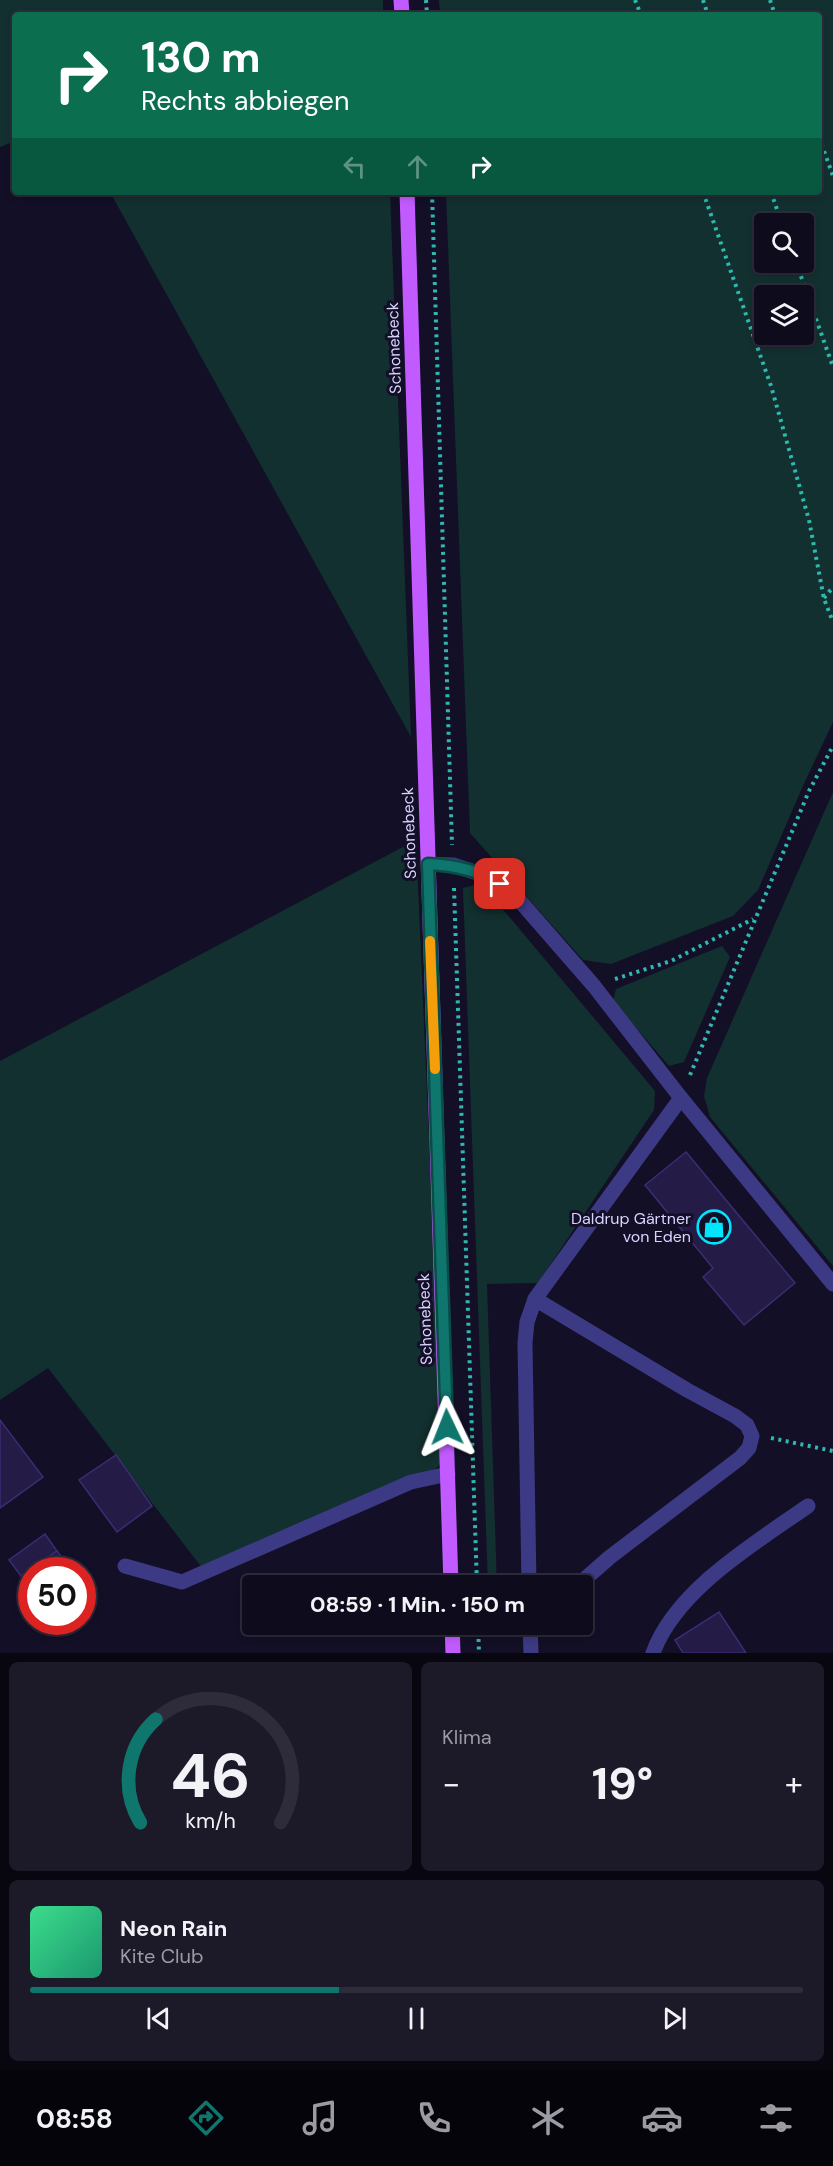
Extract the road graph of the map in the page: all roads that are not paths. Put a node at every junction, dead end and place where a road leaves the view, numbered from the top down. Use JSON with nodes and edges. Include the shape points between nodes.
{"nodes":[{"id":1,"x":407,"y":195,"type":"edge"},
{"id":2,"x":428,"y":864,"type":"junction"},
{"id":3,"x":681,"y":1098,"type":"junction"},
{"id":4,"x":833,"y":1284,"type":"edge"},
{"id":5,"x":535,"y":1299,"type":"junction"},
{"id":6,"x":448,"y":1474,"type":"junction"},
{"id":7,"x":808,"y":1506,"type":"dead end"},
{"id":8,"x":124,"y":1566,"type":"dead end"},
{"id":9,"x":451,"y":1575,"type":"edge"},
{"id":10,"x":529,"y":1575,"type":"edge"},
{"id":11,"x":590,"y":1575,"type":"edge"},
{"id":12,"x":452,"y":1635,"type":"edge"},
{"id":13,"x":531,"y":1635,"type":"edge"},
{"id":14,"x":453,"y":1653,"type":"edge"},
{"id":15,"x":531,"y":1653,"type":"edge"},
{"id":16,"x":653,"y":1653,"type":"edge"}],
"edges":[{"from":1,"to":2,"type":"main road","name":"Schonebeck"},
{"from":2,"to":3,"type":"street","via":[[453,865],[487,876],[513,893],[594,986]]},
{"from":2,"to":6,"type":"main road","name":"Schonebeck"},
{"from":3,"to":4,"type":"street"},
{"from":3,"to":5,"type":"street"},
{"from":5,"to":10,"type":"street","via":[[525,1343]]},
{"from":5,"to":11,"type":"street","via":[[735,1416],[747,1425],[752,1436],[749,1449],[740,1458]]},
{"from":6,"to":8,"type":"street","via":[[411,1482],[182,1582]]},
{"from":6,"to":9,"type":"main road","name":"Schonebeck"},
{"from":7,"to":16,"type":"street","via":[[730,1560],[693,1593],[659,1636]]},
{"from":12,"to":14,"type":"main road"},
{"from":13,"to":15,"type":"street"}]}
